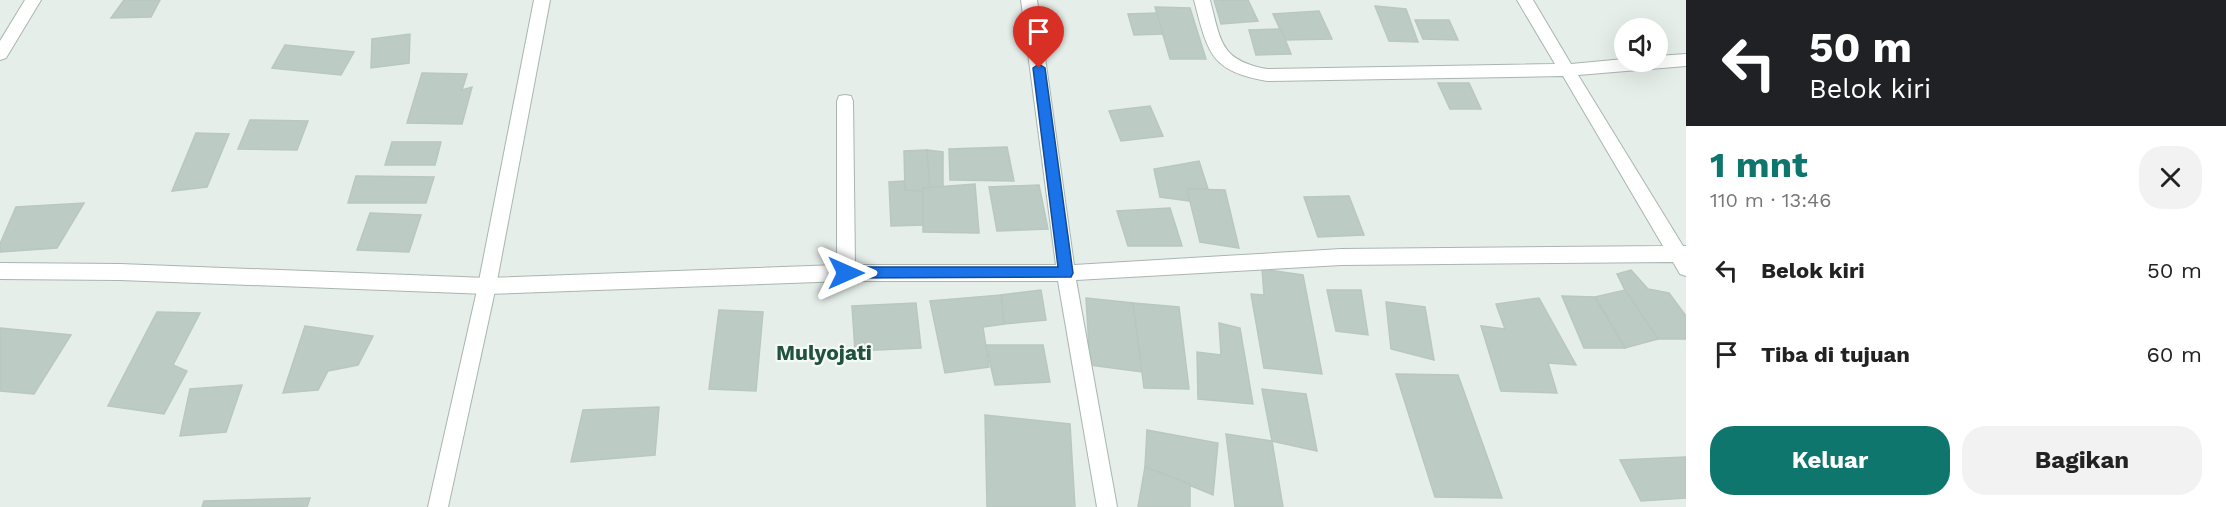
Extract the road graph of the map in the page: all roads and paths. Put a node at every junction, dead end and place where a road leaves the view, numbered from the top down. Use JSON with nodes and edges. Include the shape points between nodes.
{"nodes":[{"id":1,"x":33,"y":0,"type":"edge"},
{"id":2,"x":542,"y":0,"type":"edge"},
{"id":3,"x":1029,"y":0,"type":"edge"},
{"id":4,"x":1202,"y":0,"type":"edge"},
{"id":5,"x":1525,"y":0,"type":"edge"},
{"id":6,"x":0,"y":54,"type":"edge"},
{"id":7,"x":1686,"y":60,"type":"edge"},
{"id":8,"x":1567,"y":70,"type":"junction"},
{"id":9,"x":845,"y":101,"type":"dead end"},
{"id":10,"x":1684,"y":259,"type":"edge"},
{"id":11,"x":0,"y":271,"type":"edge"},
{"id":12,"x":846,"y":273,"type":"junction"},
{"id":13,"x":1066,"y":273,"type":"junction"},
{"id":14,"x":487,"y":286,"type":"junction"},
{"id":15,"x":438,"y":507,"type":"edge"},
{"id":16,"x":1107,"y":507,"type":"edge"}],
"edges":[{"from":1,"to":6,"type":"street"},
{"from":2,"to":14,"type":"street"},
{"from":3,"to":13,"type":"street"},
{"from":4,"to":8,"type":"street","via":[[1215,43],[1224,58],[1240,69],[1267,75]]},
{"from":5,"to":8,"type":"street"},
{"from":7,"to":8,"type":"street"},
{"from":8,"to":10,"type":"street"},
{"from":9,"to":12,"type":"street"},
{"from":10,"to":13,"type":"street","via":[[1341,257]]},
{"from":11,"to":14,"type":"street"},
{"from":12,"to":13,"type":"street"},
{"from":12,"to":14,"type":"street"},
{"from":13,"to":16,"type":"street"},
{"from":14,"to":15,"type":"street"}]}
